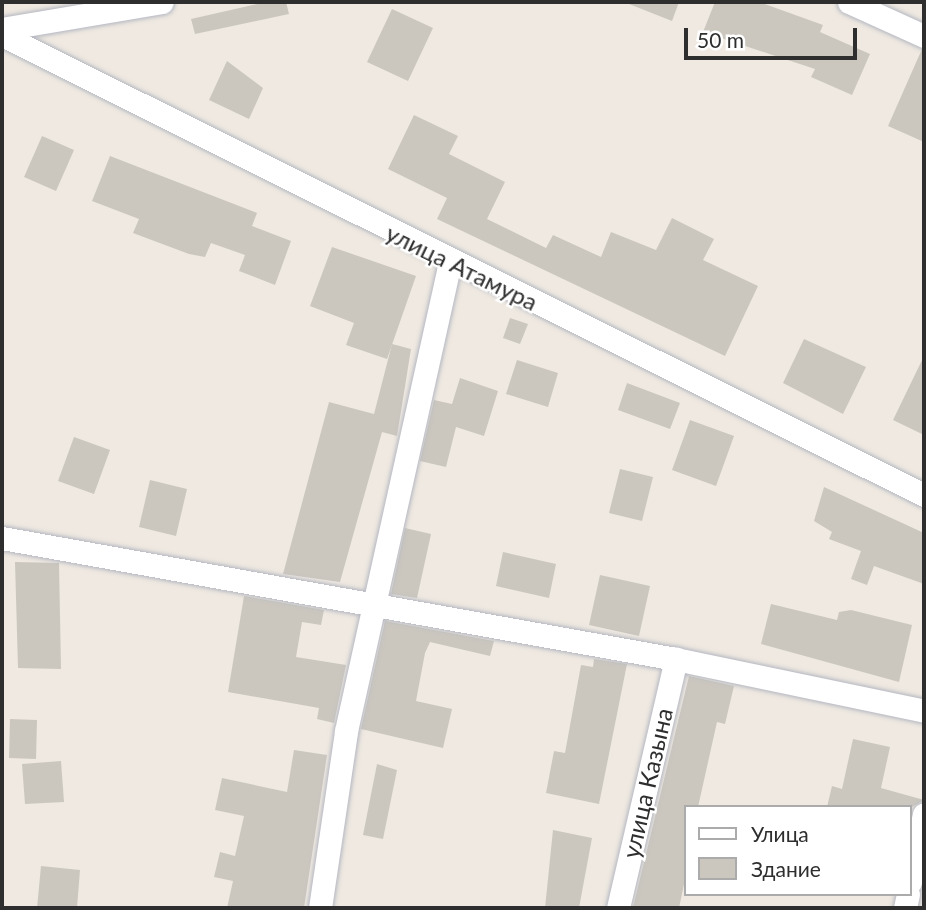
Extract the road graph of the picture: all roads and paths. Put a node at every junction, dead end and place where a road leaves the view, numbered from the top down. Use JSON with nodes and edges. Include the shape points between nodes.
{"nodes":[{"id":1,"x":162,"y":2,"type":"edge"},
{"id":2,"x":849,"y":2,"type":"edge"},
{"id":3,"x":2,"y":29,"type":"edge"},
{"id":4,"x":2,"y":35,"type":"edge"},
{"id":5,"x":924,"y":36,"type":"edge"},
{"id":6,"x":450,"y":261,"type":"junction"},
{"id":7,"x":924,"y":495,"type":"edge"},
{"id":8,"x":2,"y":538,"type":"edge"},
{"id":9,"x":374,"y":602,"type":"junction"},
{"id":10,"x":676,"y":659,"type":"junction"},
{"id":11,"x":924,"y":711,"type":"edge"},
{"id":12,"x":924,"y":814,"type":"edge"},
{"id":13,"x":912,"y":872,"type":"edge"},
{"id":14,"x":320,"y":908,"type":"edge"},
{"id":15,"x":618,"y":908,"type":"edge"}],
"edges":[{"from":1,"to":3,"type":"street"},
{"from":2,"to":5,"type":"street"},
{"from":4,"to":6,"type":"street","name":"улица Атамура"},
{"from":6,"to":7,"type":"street","name":"улица Атамура"},
{"from":6,"to":9,"type":"street"},
{"from":8,"to":9,"type":"street"},
{"from":9,"to":10,"type":"street"},
{"from":9,"to":14,"type":"street","via":[[346,731]]},
{"from":10,"to":11,"type":"street"},
{"from":10,"to":15,"type":"street","name":"улица Казына"},
{"from":12,"to":13,"type":"street"}]}
